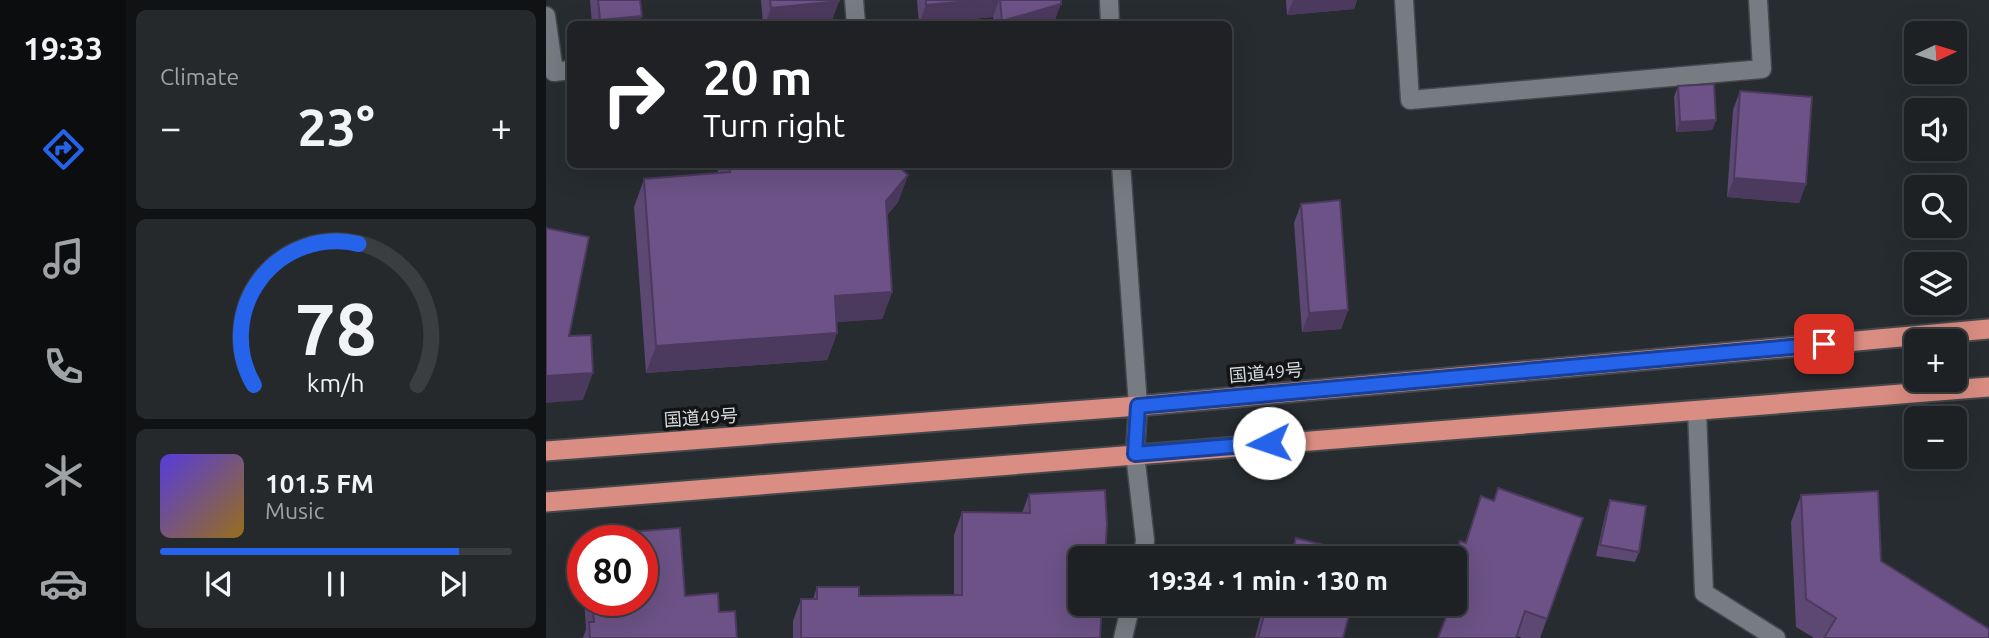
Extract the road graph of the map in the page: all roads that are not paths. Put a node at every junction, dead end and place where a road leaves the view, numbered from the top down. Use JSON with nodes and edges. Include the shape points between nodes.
{"nodes":[{"id":1,"x":854,"y":0,"type":"edge"},
{"id":2,"x":1109,"y":0,"type":"edge"},
{"id":3,"x":1404,"y":0,"type":"edge"},
{"id":4,"x":1758,"y":0,"type":"edge"},
{"id":5,"x":546,"y":16,"type":"edge"},
{"id":6,"x":856,"y":21,"type":"edge"},
{"id":7,"x":1111,"y":21,"type":"edge"},
{"id":8,"x":567,"y":70,"type":"edge"},
{"id":9,"x":1121,"y":168,"type":"edge"},
{"id":10,"x":1989,"y":329,"type":"edge"},
{"id":11,"x":1989,"y":387,"type":"edge"},
{"id":12,"x":1138,"y":406,"type":"junction"},
{"id":13,"x":1697,"y":410,"type":"junction"},
{"id":14,"x":546,"y":451,"type":"edge"},
{"id":15,"x":1135,"y":454,"type":"junction"},
{"id":16,"x":546,"y":502,"type":"edge"},
{"id":17,"x":1144,"y":546,"type":"edge"},
{"id":18,"x":1128,"y":616,"type":"edge"},
{"id":19,"x":1123,"y":638,"type":"edge"},
{"id":20,"x":1776,"y":638,"type":"edge"}],
"edges":[{"from":1,"to":6,"type":"street"},
{"from":2,"to":7,"type":"street"},
{"from":3,"to":4,"type":"street","via":[[1410,100],[1762,69]]},
{"from":5,"to":8,"type":"street","via":[[554,72]]},
{"from":9,"to":12,"type":"street"},
{"from":10,"to":12,"type":"highway","name":"国道49号"},
{"from":11,"to":13,"type":"highway"},
{"from":12,"to":14,"type":"highway","name":"国道49号"},
{"from":12,"to":15,"type":"street"},
{"from":13,"to":15,"type":"highway"},
{"from":13,"to":20,"type":"street","via":[[1704,593]]},
{"from":15,"to":16,"type":"highway"},
{"from":15,"to":17,"type":"street"},
{"from":18,"to":19,"type":"street"}]}
